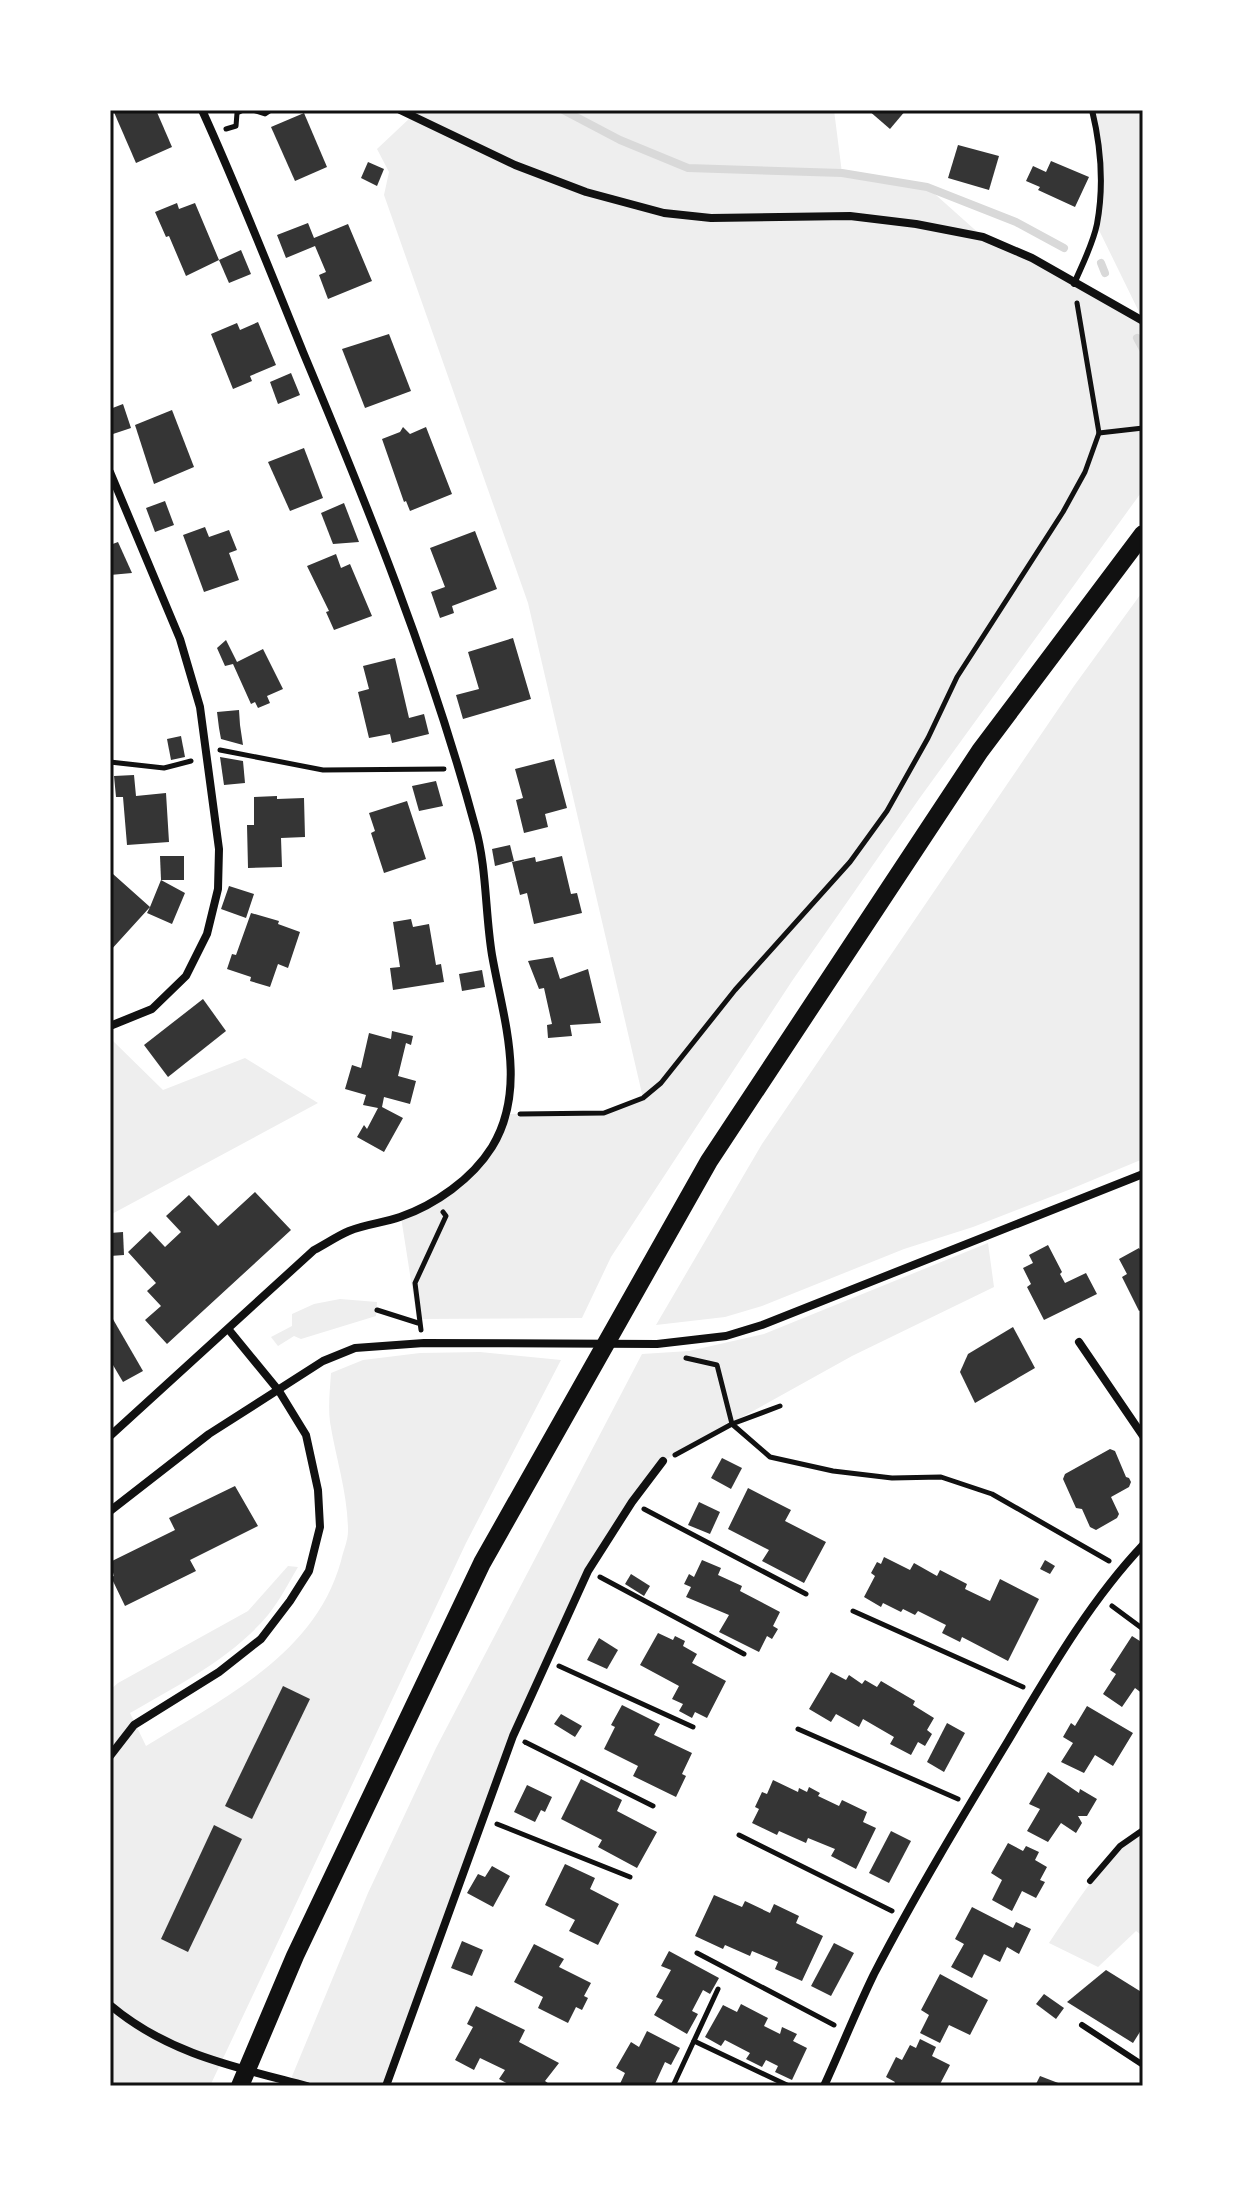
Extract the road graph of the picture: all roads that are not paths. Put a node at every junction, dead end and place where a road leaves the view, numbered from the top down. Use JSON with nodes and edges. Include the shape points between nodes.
{"nodes":[{"id":1,"x":202,"y":110,"type":"edge"},
{"id":2,"x":400,"y":110,"type":"edge"},
{"id":3,"x":1092,"y":110,"type":"edge"},
{"id":4,"x":1074,"y":284,"type":"junction"},
{"id":5,"x":1143,"y":321,"type":"edge"},
{"id":6,"x":110,"y":472,"type":"edge"},
{"id":7,"x":1143,"y":534,"type":"edge"},
{"id":8,"x":110,"y":1026,"type":"edge"},
{"id":9,"x":1143,"y":1174,"type":"edge"},
{"id":10,"x":229,"y":1330,"type":"junction"},
{"id":11,"x":1079,"y":1342,"type":"dead end"},
{"id":12,"x":279,"y":1391,"type":"junction"},
{"id":13,"x":110,"y":1436,"type":"edge"},
{"id":14,"x":1143,"y":1436,"type":"edge"},
{"id":15,"x":663,"y":1461,"type":"road end"},
{"id":16,"x":110,"y":1511,"type":"edge"},
{"id":17,"x":1143,"y":1545,"type":"edge"},
{"id":18,"x":110,"y":1756,"type":"edge"},
{"id":19,"x":1143,"y":1830,"type":"edge"},
{"id":20,"x":1090,"y":1881,"type":"dead end"},
{"id":21,"x":110,"y":2005,"type":"edge"},
{"id":22,"x":1082,"y":2025,"type":"dead end"},
{"id":23,"x":1143,"y":2065,"type":"edge"},
{"id":24,"x":240,"y":2086,"type":"edge"},
{"id":25,"x":307,"y":2086,"type":"edge"},
{"id":26,"x":386,"y":2086,"type":"edge"},
{"id":27,"x":824,"y":2086,"type":"edge"}],
"edges":[{"from":1,"to":10,"type":"street","via":[[337,431],[448,729],[476,829],[512,1074],[507,1114],[491,1147],[467,1177],[401,1217],[351,1230],[314,1250]]},
{"from":2,"to":4,"type":"street","via":[[529,170],[655,211],[711,218],[850,216],[916,224],[983,237]]},
{"from":3,"to":4,"type":"lane","via":[[1102,175],[1097,226]]},
{"from":4,"to":5,"type":"street"},
{"from":6,"to":8,"type":"street","via":[[180,639],[200,707],[219,849],[218,889],[207,934],[186,976],[152,1009]]},
{"from":7,"to":24,"type":"highway","via":[[980,751],[709,1161],[482,1563],[295,1956]]},
{"from":9,"to":12,"type":"street","via":[[726,1336],[640,1345],[424,1343],[355,1348],[323,1361]]},
{"from":10,"to":12,"type":"street"},
{"from":10,"to":13,"type":"street"},
{"from":11,"to":14,"type":"street"},
{"from":12,"to":16,"type":"street","via":[[209,1434]]},
{"from":12,"to":18,"type":"street","via":[[306,1435],[318,1490],[320,1527],[309,1571],[261,1639],[134,1725]]},
{"from":15,"to":26,"type":"street","via":[[588,1571],[513,1736]]},
{"from":17,"to":27,"type":"street","via":[[1100,1598],[970,1804],[874,1975]]},
{"from":19,"to":20,"type":"lane","via":[[1120,1846]]},
{"from":21,"to":25,"type":"street","via":[[156,2036],[203,2058]]},
{"from":22,"to":23,"type":"lane"}]}
